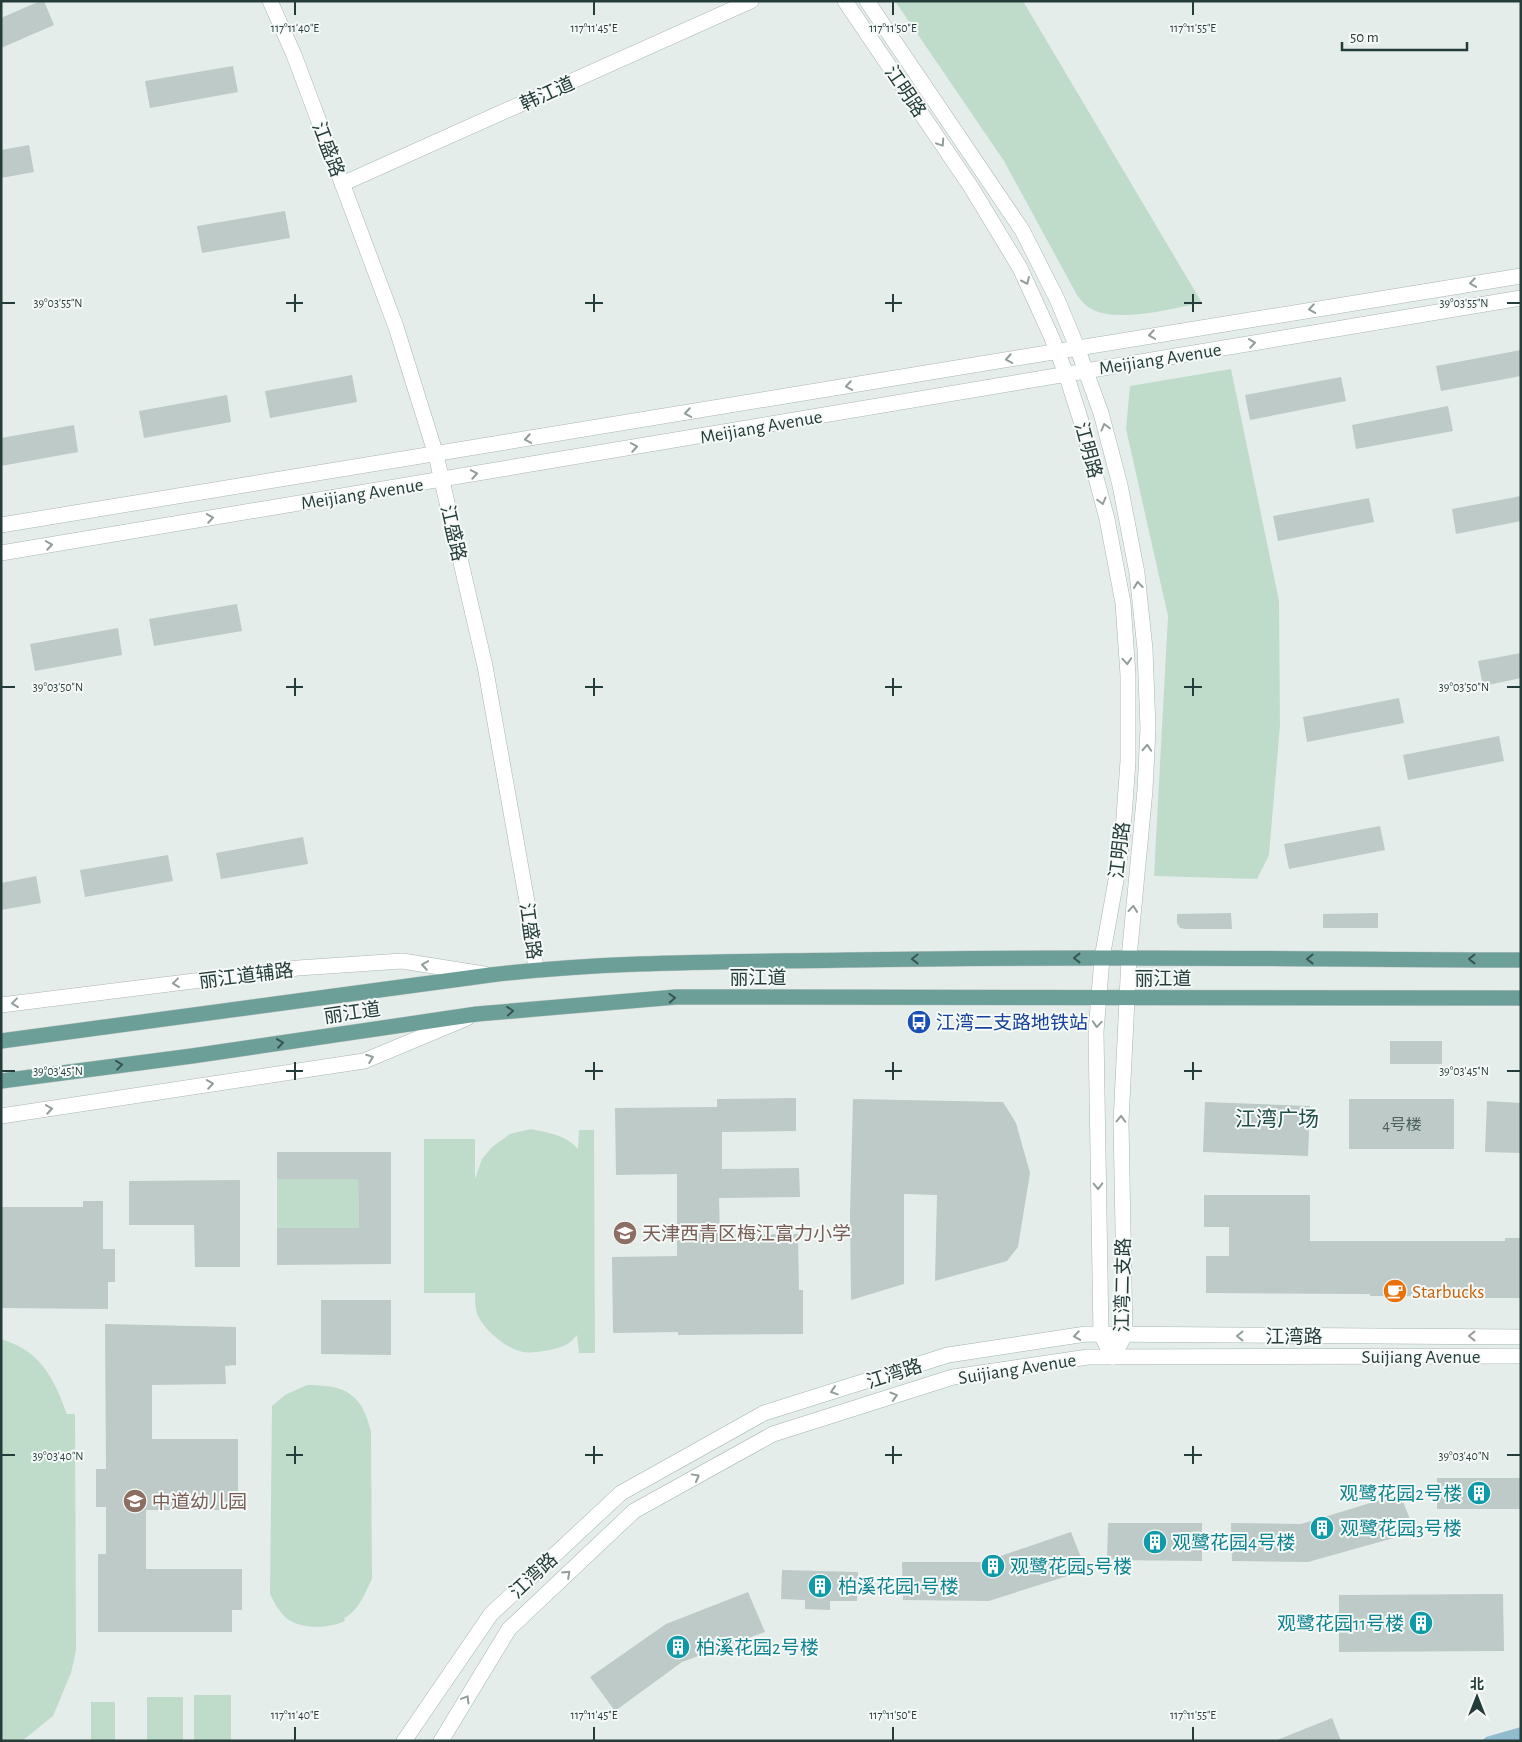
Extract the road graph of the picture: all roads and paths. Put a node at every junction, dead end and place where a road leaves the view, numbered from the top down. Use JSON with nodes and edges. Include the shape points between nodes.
{"nodes":[{"id":1,"x":270,"y":1,"type":"edge"},
{"id":2,"x":751,"y":1,"type":"edge"},
{"id":3,"x":846,"y":1,"type":"edge"},
{"id":4,"x":868,"y":1,"type":"edge"},
{"id":5,"x":342,"y":184,"type":"junction"},
{"id":6,"x":1521,"y":276,"type":"edge"},
{"id":7,"x":1521,"y":298,"type":"edge"},
{"id":8,"x":1077,"y":346,"type":"junction"},
{"id":9,"x":1057,"y":351,"type":"junction"},
{"id":10,"x":1085,"y":371,"type":"junction"},
{"id":11,"x":1066,"y":374,"type":"junction"},
{"id":12,"x":436,"y":455,"type":"junction"},
{"id":13,"x":442,"y":480,"type":"junction"},
{"id":14,"x":1,"y":525,"type":"edge"},
{"id":15,"x":1,"y":553,"type":"edge"},
{"id":16,"x":1102,"y":958,"type":"junction"},
{"id":17,"x":1128,"y":958,"type":"junction"},
{"id":18,"x":1521,"y":960,"type":"edge"},
{"id":19,"x":536,"y":970,"type":"junction"},
{"id":20,"x":490,"y":975,"type":"junction"},
{"id":21,"x":1099,"y":998,"type":"junction"},
{"id":22,"x":1127,"y":998,"type":"junction"},
{"id":23,"x":1521,"y":998,"type":"edge"},
{"id":24,"x":1,"y":1005,"type":"edge"},
{"id":25,"x":478,"y":1014,"type":"junction"},
{"id":26,"x":1,"y":1041,"type":"edge"},
{"id":27,"x":1,"y":1081,"type":"edge"},
{"id":28,"x":1,"y":1116,"type":"edge"},
{"id":29,"x":1101,"y":1335,"type":"junction"},
{"id":30,"x":1125,"y":1335,"type":"junction"},
{"id":31,"x":1521,"y":1337,"type":"edge"},
{"id":32,"x":1521,"y":1356,"type":"edge"},
{"id":33,"x":1113,"y":1357,"type":"junction"},
{"id":34,"x":404,"y":1741,"type":"edge"},
{"id":35,"x":441,"y":1741,"type":"edge"}],
"edges":[{"from":1,"to":5,"type":"street","name":"江盛路","via":[[294,55]]},
{"from":2,"to":5,"type":"street","name":"韩江道"},
{"from":3,"to":9,"type":"street","name":"江明路","one_way":true,"via":[[971,187],[1020,268]]},
{"from":4,"to":8,"type":"street","name":"江明路","via":[[1022,230]]},
{"from":5,"to":12,"type":"street","name":"江盛路","via":[[396,328]]},
{"from":6,"to":8,"type":"street","name":"Meijiang Avenue","one_way":true},
{"from":10,"to":7,"type":"street","name":"Meijiang Avenue","one_way":true},
{"from":8,"to":9,"type":"street","name":"Meijiang Avenue"},
{"from":8,"to":10,"type":"street","name":"江明路"},
{"from":9,"to":11,"type":"street","name":"江明路"},
{"from":9,"to":12,"type":"street","name":"Meijiang Avenue","one_way":true},
{"from":10,"to":11,"type":"street","name":"Meijiang Avenue"},
{"from":17,"to":10,"type":"street","name":"江明路","one_way":true,"via":[[1145,790],[1148,729],[1145,649],[1137,573],[1120,485],[1101,413]]},
{"from":13,"to":11,"type":"street","name":"Meijiang Avenue","one_way":true},
{"from":11,"to":16,"type":"street","name":"江明路","one_way":true,"via":[[1107,518],[1123,603],[1128,674],[1128,761],[1122,831]]},
{"from":12,"to":13,"type":"street","name":"江盛路"},
{"from":12,"to":14,"type":"street","name":"Meijiang Avenue"},
{"from":15,"to":13,"type":"street","name":"Meijiang Avenue","one_way":true},
{"from":13,"to":19,"type":"street","name":"江盛路","via":[[485,666],[529,913]]},
{"from":16,"to":17,"type":"main road","name":"丽江道"},
{"from":16,"to":19,"type":"main road","name":"丽江道","one_way":true,"via":[[675,963]]},
{"from":16,"to":21,"type":"street","name":"江湾二支路"},
{"from":18,"to":17,"type":"main road","name":"丽江道","one_way":true},
{"from":17,"to":22,"type":"street","name":"江湾二支路"},
{"from":19,"to":20,"type":"main road","name":"丽江道"},
{"from":20,"to":24,"type":"street","name":"丽江道辅路","one_way":true,"via":[[402,961],[298,968]]},
{"from":20,"to":26,"type":"main road","name":"丽江道"},
{"from":21,"to":22,"type":"main road","name":"丽江道"},
{"from":25,"to":21,"type":"main road","name":"丽江道","one_way":true,"via":[[676,997]]},
{"from":21,"to":29,"type":"street","name":"江湾二支路","one_way":true,"via":[[1096,1091]]},
{"from":22,"to":23,"type":"main road","name":"丽江道"},
{"from":30,"to":22,"type":"street","name":"江湾二支路","one_way":true,"via":[[1121,1122]]},
{"from":27,"to":25,"type":"main road","name":"丽江道","one_way":true},
{"from":28,"to":25,"type":"street","one_way":true,"via":[[364,1061]]},
{"from":29,"to":30,"type":"street","name":"江湾路"},
{"from":29,"to":33,"type":"street","name":"江湾二支路"},
{"from":29,"to":34,"type":"street","name":"江湾路","one_way":true,"via":[[1086,1334],[948,1355],[764,1413],[621,1492],[491,1614]]},
{"from":31,"to":30,"type":"street","name":"江湾路","one_way":true},
{"from":30,"to":33,"type":"street","name":"江湾二支路"},
{"from":32,"to":33,"type":"street","name":"Suijiang Avenue"},
{"from":35,"to":33,"type":"street","name":"Suijiang Avenue","one_way":true,"via":[[508,1629],[634,1511],[774,1434],[953,1378],[1088,1357]]}]}
